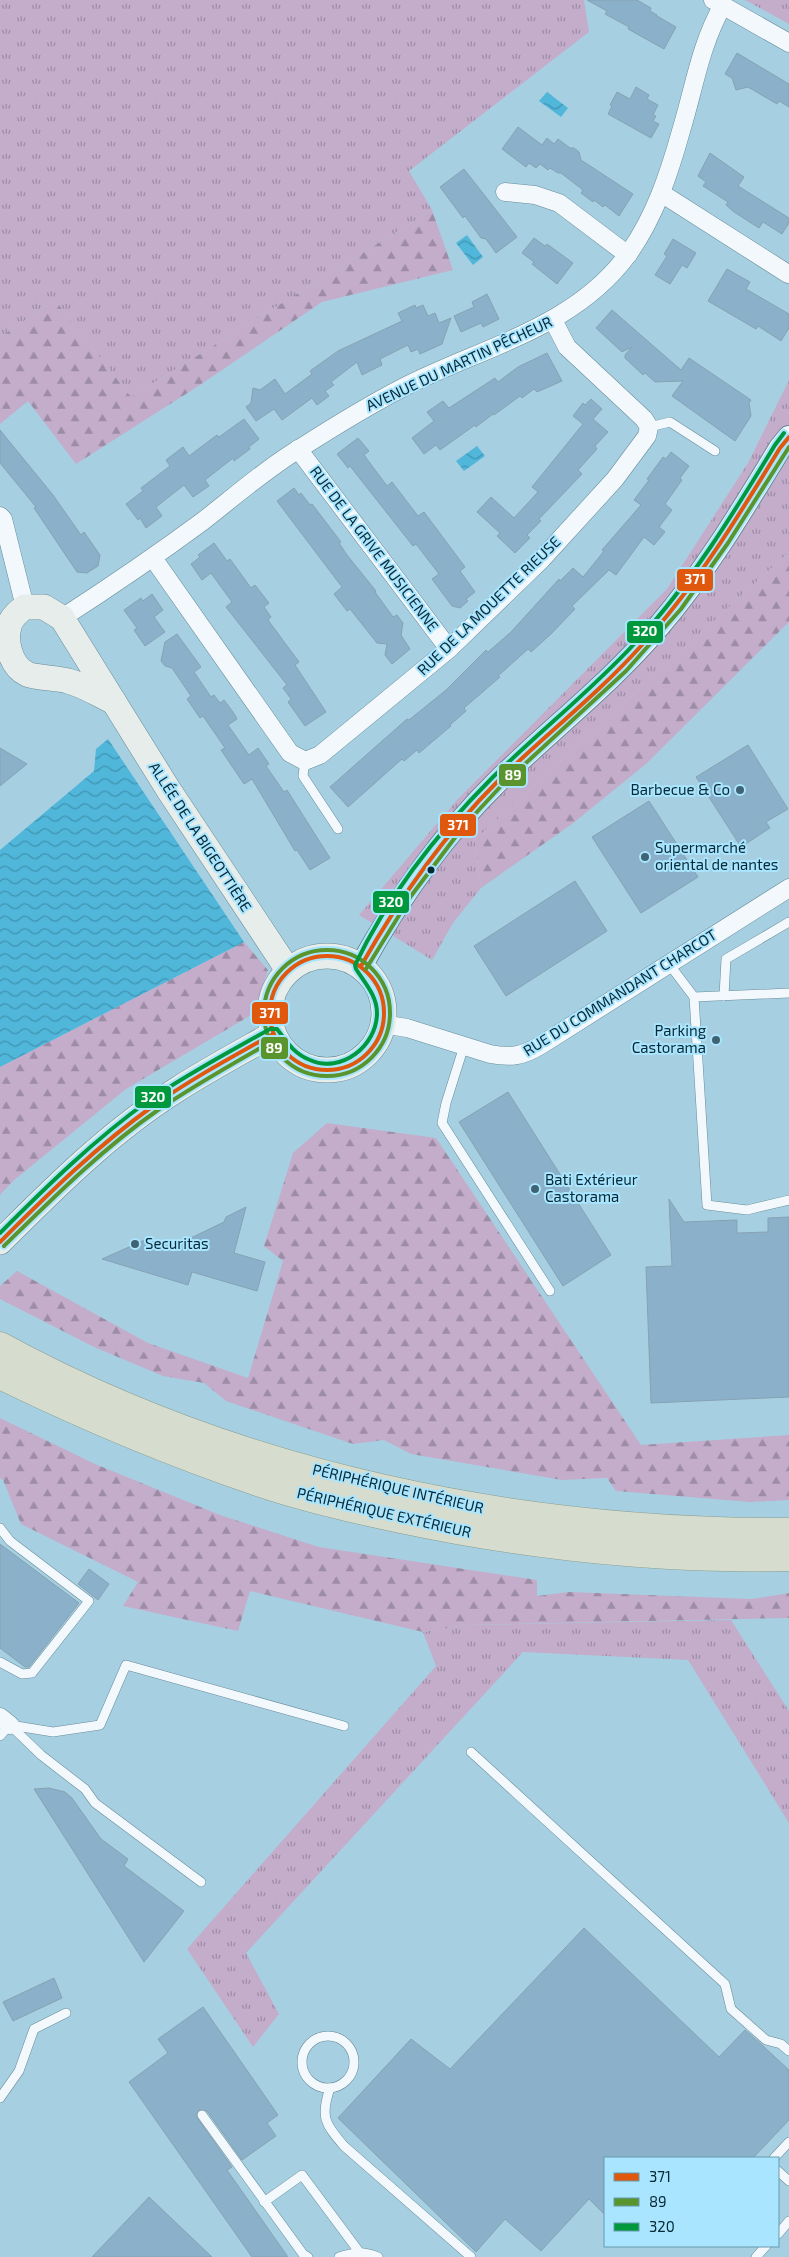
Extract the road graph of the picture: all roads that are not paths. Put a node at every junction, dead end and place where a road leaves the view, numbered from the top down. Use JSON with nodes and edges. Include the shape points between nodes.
{"nodes":[{"id":1,"x":718,"y":3,"type":"edge"},
{"id":2,"x":789,"y":42,"type":"edge"},
{"id":3,"x":505,"y":192,"type":"dead end"},
{"id":4,"x":661,"y":193,"type":"junction"},
{"id":5,"x":628,"y":255,"type":"junction"},
{"id":6,"x":788,"y":274,"type":"dead end"},
{"id":7,"x":553,"y":320,"type":"junction"},
{"id":8,"x":648,"y":427,"type":"junction"},
{"id":9,"x":789,"y":437,"type":"edge"},
{"id":10,"x":298,"y":449,"type":"junction"},
{"id":11,"x":715,"y":451,"type":"dead end"},
{"id":12,"x":0,"y":516,"type":"edge"},
{"id":13,"x":153,"y":558,"type":"junction"},
{"id":14,"x":62,"y":618,"type":"junction"},
{"id":15,"x":10,"y":622,"type":"edge"},
{"id":16,"x":449,"y":649,"type":"junction"},
{"id":17,"x":9,"y":668,"type":"edge"},
{"id":18,"x":114,"y":702,"type":"junction"},
{"id":19,"x":305,"y":761,"type":"junction"},
{"id":20,"x":338,"y":829,"type":"dead end"},
{"id":21,"x":789,"y":888,"type":"edge"},
{"id":22,"x":789,"y":922,"type":"edge"},
{"id":23,"x":669,"y":964,"type":"junction"},
{"id":24,"x":360,"y":966,"type":"junction"},
{"id":25,"x":288,"y":970,"type":"junction"},
{"id":26,"x":789,"y":994,"type":"edge"},
{"id":27,"x":724,"y":996,"type":"junction"},
{"id":28,"x":694,"y":997,"type":"junction"},
{"id":29,"x":383,"y":1024,"type":"junction"},
{"id":30,"x":273,"y":1034,"type":"junction"},
{"id":31,"x":464,"y":1046,"type":"junction"},
{"id":32,"x":789,"y":1200,"type":"edge"},
{"id":33,"x":0,"y":1242,"type":"edge"},
{"id":34,"x":550,"y":1291,"type":"dead end"},
{"id":35,"x":0,"y":1346,"type":"edge"},
{"id":36,"x":0,"y":1375,"type":"edge"},
{"id":37,"x":0,"y":1528,"type":"edge"},
{"id":38,"x":789,"y":1532,"type":"edge"},
{"id":39,"x":789,"y":1557,"type":"edge"},
{"id":40,"x":0,"y":1662,"type":"edge"},
{"id":41,"x":3,"y":1726,"type":"edge"},
{"id":42,"x":344,"y":1726,"type":"dead end"},
{"id":43,"x":472,"y":1752,"type":"dead end"},
{"id":44,"x":201,"y":1882,"type":"dead end"},
{"id":45,"x":66,"y":2013,"type":"dead end"},
{"id":46,"x":789,"y":2051,"type":"edge"},
{"id":47,"x":330,"y":2088,"type":"junction"},
{"id":48,"x":0,"y":2098,"type":"edge"},
{"id":49,"x":202,"y":2115,"type":"dead end"},
{"id":50,"x":789,"y":2142,"type":"edge"},
{"id":51,"x":775,"y":2157,"type":"edge"},
{"id":52,"x":779,"y":2172,"type":"edge"},
{"id":53,"x":789,"y":2181,"type":"edge"},
{"id":54,"x":264,"y":2202,"type":"junction"},
{"id":55,"x":789,"y":2222,"type":"edge"},
{"id":56,"x":779,"y":2233,"type":"edge"},
{"id":57,"x":765,"y":2247,"type":"edge"},
{"id":58,"x":360,"y":2253,"type":"junction"},
{"id":59,"x":308,"y":2257,"type":"edge"},
{"id":60,"x":339,"y":2257,"type":"edge"},
{"id":61,"x":378,"y":2257,"type":"edge"},
{"id":62,"x":471,"y":2257,"type":"edge"},
{"id":63,"x":756,"y":2257,"type":"edge"}],
"edges":[{"from":1,"to":2,"type":"street"},
{"from":1,"to":4,"type":"street","name":"AVENUE DU MARTIN PÊCHEUR"},
{"from":3,"to":5,"type":"street","via":[[535,195],[560,203]]},
{"from":4,"to":5,"type":"street","name":"AVENUE DU MARTIN PÊCHEUR","via":[[648,225]]},
{"from":4,"to":6,"type":"street"},
{"from":5,"to":7,"type":"street","name":"AVENUE DU MARTIN PÊCHEUR","via":[[604,282]]},
{"from":7,"to":8,"type":"street","via":[[567,347],[644,419]]},
{"from":7,"to":10,"type":"street","name":"AVENUE DU MARTIN PÊCHEUR","via":[[405,386]]},
{"from":8,"to":11,"type":"lane","via":[[670,422]]},
{"from":8,"to":16,"type":"street","name":"RUE DE LA MOUETTE RIEUSE","via":[[647,436],[615,480],[542,559]]},
{"from":9,"to":24,"type":"street","via":[[726,538],[659,626],[602,686],[498,782],[443,842],[399,901]]},
{"from":10,"to":13,"type":"street","name":"AVENUE DU MARTIN PÊCHEUR"},
{"from":10,"to":16,"type":"street","name":"RUE DE LA GRIVE MUSICIENNE"},
{"from":12,"to":15,"type":"street","via":[[3,519]]},
{"from":13,"to":14,"type":"street","name":"AVENUE DU MARTIN PÊCHEUR"},
{"from":13,"to":19,"type":"street","via":[[290,754]]},
{"from":14,"to":15,"type":"main road","via":[[44,607]]},
{"from":14,"to":18,"type":"main road","name":"ALLÉE DE LA BIGEOTTIÈRE"},
{"from":15,"to":17,"type":"main road"},
{"from":16,"to":19,"type":"street","name":"RUE DE LA MOUETTE RIEUSE","via":[[320,755]]},
{"from":17,"to":18,"type":"main road","via":[[71,682]]},
{"from":18,"to":25,"type":"main road","name":"ALLÉE DE LA BIGEOTTIÈRE"},
{"from":19,"to":20,"type":"lane","via":[[304,776]]},
{"from":21,"to":23,"type":"street","name":"RUE DU COMMANDANT CHARCOT"},
{"from":22,"to":27,"type":"lane","via":[[726,959]]},
{"from":23,"to":28,"type":"lane"},
{"from":23,"to":31,"type":"street","name":"RUE DU COMMANDANT CHARCOT","via":[[524,1054],[503,1057]]},
{"from":24,"to":25,"type":"main road","via":[[343,958],[324,955],[304,960]]},
{"from":24,"to":29,"type":"main road","via":[[380,992],[384,1007]]},
{"from":25,"to":30,"type":"main road","via":[[277,984],[271,1000],[269,1017]]},
{"from":26,"to":27,"type":"lane"},
{"from":27,"to":28,"type":"lane"},
{"from":28,"to":32,"type":"lane","via":[[707,1205],[747,1210]]},
{"from":29,"to":30,"type":"main road","via":[[376,1044],[361,1059],[342,1069],[321,1070],[301,1064],[284,1052]]},
{"from":29,"to":31,"type":"street","name":"RUE DU COMMANDANT CHARCOT"},
{"from":30,"to":33,"type":"main road","via":[[177,1089],[105,1142]]},
{"from":31,"to":34,"type":"lane","via":[[442,1123]]},
{"from":35,"to":38,"type":"highway","name":"PÉRIPHÉRIQUE INTÉRIEUR","via":[[171,1424],[267,1457],[383,1489],[491,1510],[577,1522],[673,1530]]},
{"from":36,"to":39,"type":"highway","name":"PÉRIPHÉRIQUE EXTÉRIEUR","via":[[153,1445],[260,1483],[338,1505],[552,1546],[669,1556]]},
{"from":37,"to":40,"type":"lane","via":[[10,1541],[89,1601],[32,1674],[22,1674]]},
{"from":41,"to":42,"type":"lane","via":[[53,1732],[100,1725],[126,1665]]},
{"from":41,"to":44,"type":"lane","via":[[85,1789],[96,1804]]},
{"from":43,"to":46,"type":"lane","via":[[725,1984],[730,2009],[766,2040],[781,2044]]},
{"from":45,"to":48,"type":"lane","via":[[34,2029],[19,2071]]},
{"from":47,"to":47,"type":"lane","via":[[319,2088],[305,2076],[301,2058],[310,2041],[327,2034],[345,2040],[355,2056],[352,2075],[338,2088]]},
{"from":47,"to":62,"type":"lane","via":[[324,2106],[326,2125],[344,2146]]},
{"from":49,"to":54,"type":"lane"},
{"from":50,"to":51,"type":"lane"},
{"from":52,"to":53,"type":"lane"},
{"from":54,"to":58,"type":"lane","via":[[302,2175]]},
{"from":54,"to":59,"type":"lane"},
{"from":55,"to":56,"type":"lane"},
{"from":57,"to":63,"type":"lane"},
{"from":58,"to":60,"type":"lane"},
{"from":58,"to":61,"type":"lane"}]}
